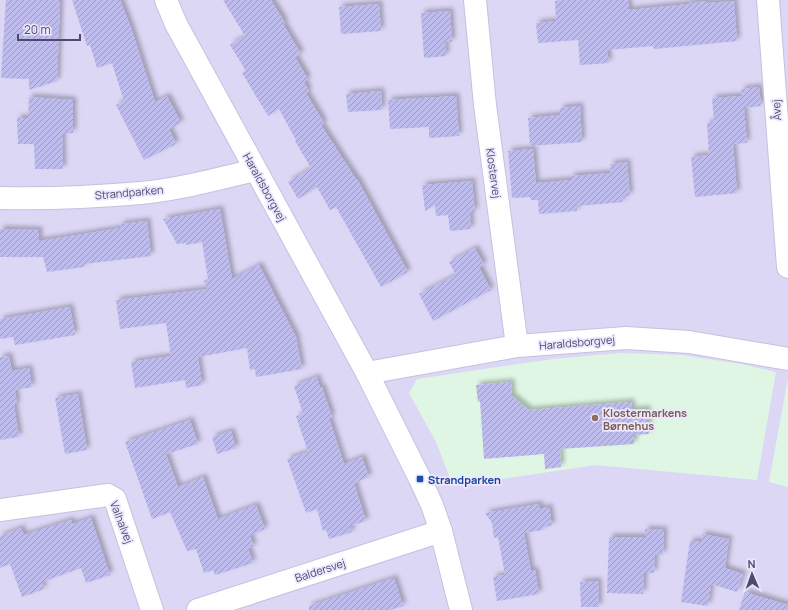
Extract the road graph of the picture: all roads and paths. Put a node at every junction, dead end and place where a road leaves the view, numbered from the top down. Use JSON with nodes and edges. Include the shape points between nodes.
{"nodes":[{"id":1,"x":166,"y":0,"type":"edge"},
{"id":2,"x":475,"y":0,"type":"edge"},
{"id":3,"x":768,"y":0,"type":"edge"},
{"id":4,"x":256,"y":170,"type":"junction"},
{"id":5,"x":784,"y":172,"type":"edge"},
{"id":6,"x":0,"y":198,"type":"edge"},
{"id":7,"x":788,"y":267,"type":"edge"},
{"id":8,"x":517,"y":346,"type":"junction"},
{"id":9,"x":788,"y":358,"type":"edge"},
{"id":10,"x":367,"y":373,"type":"junction"},
{"id":11,"x":0,"y":510,"type":"edge"},
{"id":12,"x":442,"y":531,"type":"junction"},
{"id":13,"x":152,"y":610,"type":"edge"},
{"id":14,"x":198,"y":610,"type":"edge"},
{"id":15,"x":461,"y":610,"type":"edge"}],
"edges":[{"from":1,"to":4,"type":"street","name":"Haraldsborgvej","via":[[176,24]]},
{"from":2,"to":8,"type":"street","name":"Klostervej","via":[[485,105]]},
{"from":3,"to":5,"type":"street","name":"Åvej"},
{"from":4,"to":6,"type":"street","name":"Strandparken","via":[[197,184],[142,193],[46,199]]},
{"from":4,"to":10,"type":"street","name":"Haraldsborgvej"},
{"from":5,"to":7,"type":"street","name":"Åvej"},
{"from":8,"to":9,"type":"street","name":"Haraldsborgvej","via":[[626,338],[689,342]]},
{"from":8,"to":10,"type":"street","name":"Haraldsborgvej"},
{"from":10,"to":12,"type":"street","name":"Haraldsborgvej","via":[[420,479]]},
{"from":11,"to":13,"type":"street","name":"Valhalvej","via":[[108,495],[115,499]]},
{"from":12,"to":14,"type":"street","name":"Baldersvej"},
{"from":12,"to":15,"type":"street","name":"Haraldsborgvej"}]}
